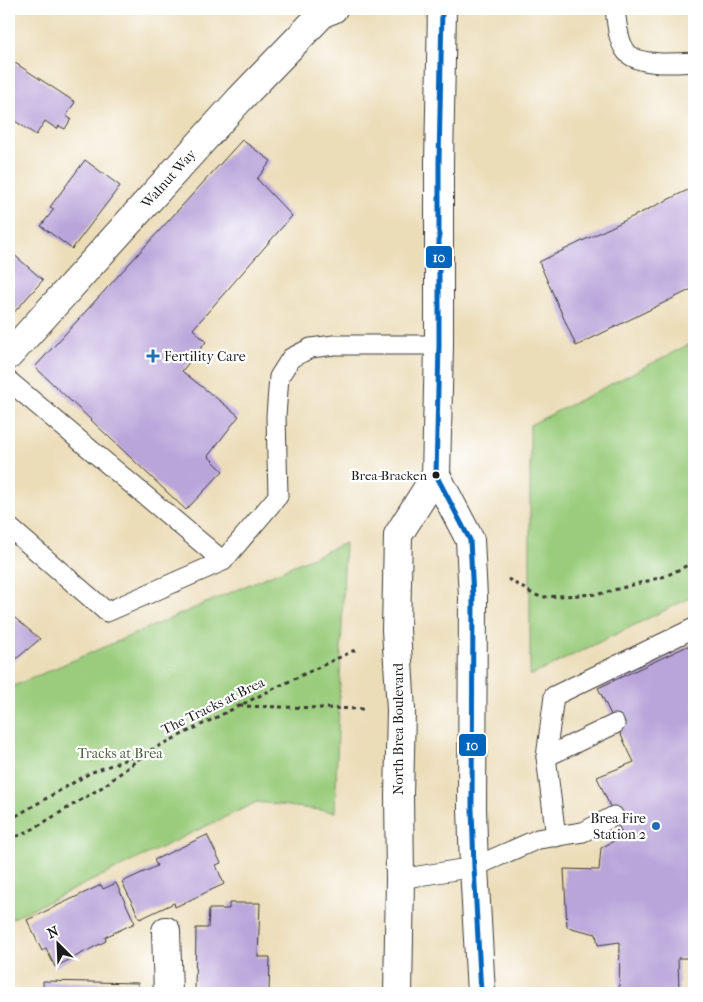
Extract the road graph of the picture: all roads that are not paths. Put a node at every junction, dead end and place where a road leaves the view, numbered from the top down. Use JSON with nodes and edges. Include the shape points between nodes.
{"nodes":[{"id":1,"x":333,"y":9,"type":"edge"},
{"id":2,"x":442,"y":9,"type":"edge"},
{"id":3,"x":615,"y":9,"type":"edge"},
{"id":4,"x":694,"y":62,"type":"edge"},
{"id":5,"x":439,"y":345,"type":"junction"},
{"id":6,"x":9,"y":354,"type":"edge"},
{"id":7,"x":9,"y":381,"type":"edge"},
{"id":8,"x":436,"y":475,"type":"junction"},
{"id":9,"x":9,"y":527,"type":"edge"},
{"id":10,"x":223,"y":561,"type":"junction"},
{"id":11,"x":694,"y":628,"type":"edge"},
{"id":12,"x":616,"y":724,"type":"dead end"},
{"id":13,"x":546,"y":756,"type":"junction"},
{"id":14,"x":614,"y":816,"type":"dead end"},
{"id":15,"x":556,"y":837,"type":"junction"},
{"id":16,"x":474,"y":867,"type":"junction"},
{"id":17,"x":400,"y":879,"type":"junction"},
{"id":18,"x":166,"y":931,"type":"dead end"},
{"id":19,"x":168,"y":993,"type":"edge"},
{"id":20,"x":398,"y":993,"type":"edge"},
{"id":21,"x":481,"y":993,"type":"edge"}],
"edges":[{"from":1,"to":6,"type":"main road","name":"Walnut Way","via":[[323,13],[240,99]]},
{"from":2,"to":5,"type":"main road"},
{"from":3,"to":4,"type":"lane","via":[[619,38],[625,52],[633,58],[659,64]]},
{"from":5,"to":8,"type":"main road"},
{"from":5,"to":10,"type":"lane","via":[[334,345],[311,348],[291,358],[279,377],[276,416],[278,496]]},
{"from":7,"to":10,"type":"lane"},
{"from":8,"to":16,"type":"main road","via":[[470,540]]},
{"from":8,"to":17,"type":"main road","name":"North Brea Boulevard","via":[[398,535],[396,630],[401,710]]},
{"from":9,"to":10,"type":"lane","via":[[107,612]]},
{"from":11,"to":13,"type":"lane","via":[[554,696]]},
{"from":12,"to":13,"type":"lane"},
{"from":13,"to":15,"type":"lane"},
{"from":14,"to":15,"type":"lane","via":[[583,832]]},
{"from":15,"to":16,"type":"lane","via":[[538,839]]},
{"from":16,"to":17,"type":"lane"},
{"from":16,"to":21,"type":"main road"},
{"from":17,"to":20,"type":"main road","name":"North Brea Boulevard"},
{"from":18,"to":19,"type":"main road"}]}
